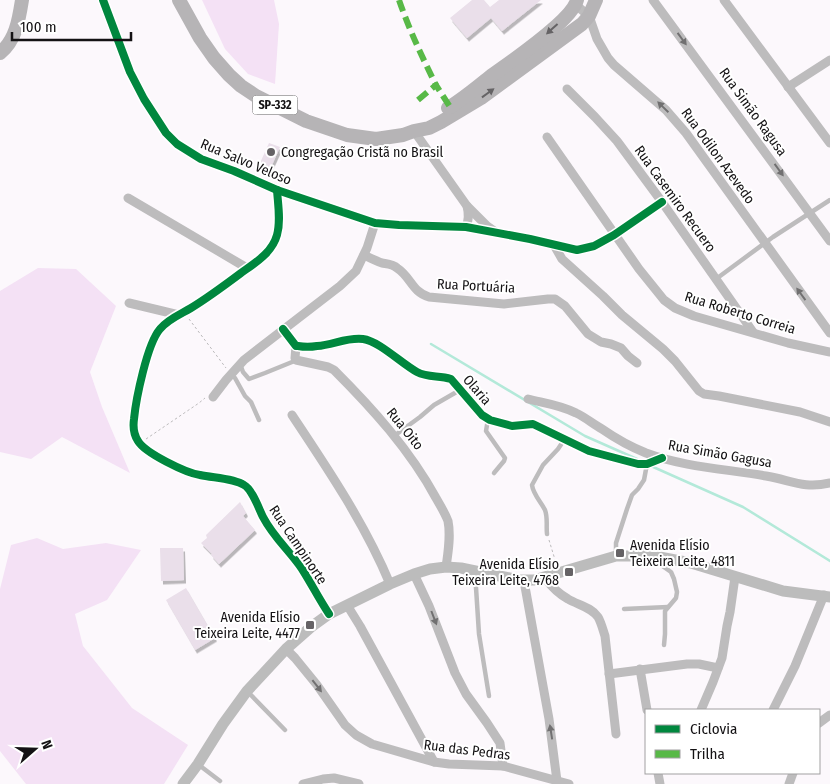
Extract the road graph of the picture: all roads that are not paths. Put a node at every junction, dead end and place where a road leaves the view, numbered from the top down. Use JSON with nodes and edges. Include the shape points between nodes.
{"nodes":[{"id":1,"x":22,"y":0,"type":"edge"},
{"id":2,"x":103,"y":0,"type":"edge"},
{"id":3,"x":179,"y":0,"type":"edge"},
{"id":4,"x":596,"y":0,"type":"edge"},
{"id":5,"x":654,"y":0,"type":"edge"},
{"id":6,"x":724,"y":0,"type":"edge"},
{"id":7,"x":577,"y":2,"type":"edge"},
{"id":8,"x":589,"y":16,"type":"junction"},
{"id":9,"x":0,"y":53,"type":"edge"},
{"id":10,"x":830,"y":60,"type":"edge"},
{"id":11,"x":788,"y":87,"type":"junction"},
{"id":12,"x":567,"y":88,"type":"dead end"},
{"id":13,"x":414,"y":131,"type":"junction"},
{"id":14,"x":547,"y":137,"type":"dead end"},
{"id":15,"x":829,"y":140,"type":"edge"},
{"id":16,"x":277,"y":190,"type":"junction"},
{"id":17,"x":128,"y":198,"type":"dead end"},
{"id":18,"x":830,"y":200,"type":"edge"},
{"id":19,"x":662,"y":202,"type":"junction"},
{"id":20,"x":467,"y":206,"type":"junction"},
{"id":21,"x":810,"y":213,"type":"junction"},
{"id":22,"x":375,"y":223,"type":"junction"},
{"id":23,"x":466,"y":227,"type":"junction"},
{"id":24,"x":496,"y":232,"type":"junction"},
{"id":25,"x":614,"y":235,"type":"junction"},
{"id":26,"x":830,"y":241,"type":"edge"},
{"id":27,"x":765,"y":244,"type":"junction"},
{"id":28,"x":554,"y":245,"type":"junction"},
{"id":29,"x":364,"y":255,"type":"junction"},
{"id":30,"x":247,"y":268,"type":"junction"},
{"id":31,"x":716,"y":279,"type":"junction"},
{"id":32,"x":129,"y":303,"type":"dead end"},
{"id":33,"x":182,"y":314,"type":"junction"},
{"id":34,"x":284,"y":328,"type":"junction"},
{"id":35,"x":753,"y":332,"type":"junction"},
{"id":36,"x":830,"y":334,"type":"edge"},
{"id":37,"x":296,"y":346,"type":"junction"},
{"id":38,"x":830,"y":352,"type":"edge"},
{"id":39,"x":297,"y":360,"type":"junction"},
{"id":40,"x":637,"y":363,"type":"dead end"},
{"id":41,"x":240,"y":364,"type":"junction"},
{"id":42,"x":231,"y":374,"type":"junction"},
{"id":43,"x":460,"y":390,"type":"junction"},
{"id":44,"x":213,"y":397,"type":"road end"},
{"id":45,"x":528,"y":398,"type":"dead end"},
{"id":46,"x":292,"y":415,"type":"dead end"},
{"id":47,"x":488,"y":419,"type":"junction"},
{"id":48,"x":259,"y":420,"type":"dead end"},
{"id":49,"x":830,"y":422,"type":"edge"},
{"id":50,"x":394,"y":436,"type":"junction"},
{"id":51,"x":564,"y":440,"type":"junction"},
{"id":52,"x":662,"y":458,"type":"junction"},
{"id":53,"x":647,"y":464,"type":"junction"},
{"id":54,"x":494,"y":473,"type":"dead end"},
{"id":55,"x":830,"y":483,"type":"edge"},
{"id":56,"x":547,"y":534,"type":"road end"},
{"id":57,"x":616,"y":556,"type":"junction"},
{"id":58,"x":654,"y":556,"type":"junction"},
{"id":59,"x":446,"y":567,"type":"junction"},
{"id":60,"x":475,"y":570,"type":"junction"},
{"id":61,"x":414,"y":574,"type":"junction"},
{"id":62,"x":735,"y":577,"type":"junction"},
{"id":63,"x":545,"y":578,"type":"junction"},
{"id":64,"x":524,"y":581,"type":"junction"},
{"id":65,"x":390,"y":584,"type":"junction"},
{"id":66,"x":827,"y":596,"type":"edge"},
{"id":67,"x":347,"y":605,"type":"junction"},
{"id":68,"x":668,"y":607,"type":"junction"},
{"id":69,"x":624,"y":609,"type":"dead end"},
{"id":70,"x":328,"y":614,"type":"junction"},
{"id":71,"x":664,"y":645,"type":"dead end"},
{"id":72,"x":286,"y":649,"type":"junction"},
{"id":73,"x":718,"y":668,"type":"junction"},
{"id":74,"x":640,"y":669,"type":"junction"},
{"id":75,"x":609,"y":674,"type":"junction"},
{"id":76,"x":247,"y":691,"type":"junction"},
{"id":77,"x":489,"y":696,"type":"dead end"},
{"id":78,"x":647,"y":709,"type":"edge"},
{"id":79,"x":702,"y":709,"type":"edge"},
{"id":80,"x":774,"y":709,"type":"edge"},
{"id":81,"x":285,"y":730,"type":"dead end"},
{"id":82,"x":616,"y":734,"type":"dead end"},
{"id":83,"x":434,"y":762,"type":"junction"},
{"id":84,"x":198,"y":764,"type":"junction"},
{"id":85,"x":503,"y":766,"type":"junction"},
{"id":86,"x":220,"y":781,"type":"dead end"},
{"id":87,"x":557,"y":781,"type":"junction"},
{"id":88,"x":183,"y":784,"type":"edge"},
{"id":89,"x":303,"y":784,"type":"edge"},
{"id":90,"x":359,"y":784,"type":"edge"},
{"id":91,"x":570,"y":784,"type":"edge"}],
"edges":[{"from":1,"to":9,"type":"main road","via":[[13,37]]},
{"from":2,"to":16,"type":"street","name":"Rua Salvo Veloso","via":[[130,72],[166,133],[202,159]]},
{"from":3,"to":13,"type":"main road","number":"SP-332","via":[[214,58],[241,86],[256,96],[306,121],[348,135],[376,139]]},
{"from":4,"to":8,"type":"main road","number":"SP-332"},
{"from":5,"to":21,"type":"street","name":"Rua Simão Ragusa","one_way":true},
{"from":6,"to":11,"type":"street"},
{"from":7,"to":8,"type":"street"},
{"from":7,"to":13,"type":"main road","number":"SP-332","one_way":true,"via":[[568,15],[526,51]]},
{"from":13,"to":8,"type":"main road","number":"SP-332","one_way":true,"via":[[429,128],[481,98],[575,31]]},
{"from":27,"to":8,"type":"street","name":"Rua Odilon Azevedo","one_way":true,"via":[[666,110],[608,58]]},
{"from":10,"to":11,"type":"street"},
{"from":11,"to":15,"type":"street"},
{"from":12,"to":19,"type":"street","name":"Rua Casemiro Recuero","via":[[617,141]]},
{"from":13,"to":20,"type":"street"},
{"from":14,"to":25,"type":"street","name":"Rua Roberto Correia"},
{"from":16,"to":22,"type":"street","name":"Rua Salvo Veloso"},
{"from":16,"to":30,"type":"street","via":[[278,218],[273,245],[261,259]]},
{"from":17,"to":30,"type":"street"},
{"from":18,"to":21,"type":"lane"},
{"from":19,"to":25,"type":"street","name":"Rua Salvo Veloso"},
{"from":19,"to":31,"type":"street","name":"Rua Casemiro Recuero"},
{"from":20,"to":23,"type":"street","via":[[469,221]]},
{"from":20,"to":24,"type":"street"},
{"from":21,"to":26,"type":"street","name":"Rua Simão Ragusa"},
{"from":21,"to":27,"type":"lane"},
{"from":22,"to":23,"type":"street","name":"Rua Salvo Veloso"},
{"from":22,"to":29,"type":"street"},
{"from":23,"to":24,"type":"street","name":"Rua Salvo Veloso"},
{"from":24,"to":28,"type":"street","name":"Rua Salvo Veloso"},
{"from":25,"to":28,"type":"street","name":"Rua Salvo Veloso","via":[[586,249]]},
{"from":25,"to":35,"type":"street","name":"Rua Roberto Correia","via":[[664,300],[675,308]]},
{"from":27,"to":31,"type":"lane"},
{"from":36,"to":27,"type":"street","name":"Rua Odilon Azevedo","one_way":true},
{"from":28,"to":49,"type":"street","via":[[562,259],[663,349],[699,391],[800,412]]},
{"from":29,"to":34,"type":"street","via":[[356,270],[340,286]]},
{"from":29,"to":40,"type":"street","name":"Rua Portuária","via":[[397,267],[418,292],[427,296],[504,304],[557,300],[588,334],[621,348]]},
{"from":30,"to":33,"type":"street"},
{"from":31,"to":35,"type":"street","name":"Rua Casemiro Recuero"},
{"from":32,"to":33,"type":"street"},
{"from":33,"to":70,"type":"street","name":"Rua Campinorte","via":[[162,327],[149,352],[134,420],[136,436],[140,444],[178,467],[246,486],[270,531],[302,569]]},
{"from":34,"to":37,"type":"street"},
{"from":34,"to":41,"type":"street"},
{"from":35,"to":38,"type":"street","name":"Rua Roberto Correia"},
{"from":37,"to":39,"type":"street"},
{"from":37,"to":43,"type":"street","name":"Olaria","via":[[316,347],[349,339],[368,340],[415,371],[450,379]]},
{"from":39,"to":41,"type":"lane","via":[[249,379]]},
{"from":39,"to":50,"type":"street","name":"Rua Oito","via":[[334,370]]},
{"from":41,"to":42,"type":"street"},
{"from":42,"to":44,"type":"street"},
{"from":42,"to":48,"type":"lane","via":[[251,402]]},
{"from":43,"to":47,"type":"street","name":"Olaria"},
{"from":43,"to":50,"type":"lane","via":[[434,405]]},
{"from":45,"to":52,"type":"street","name":"Rua Simão Gagusa","via":[[575,412],[620,440]]},
{"from":46,"to":65,"type":"street","via":[[343,495]]},
{"from":47,"to":51,"type":"street","name":"Olaria","via":[[507,425],[533,424]]},
{"from":47,"to":54,"type":"lane","via":[[486,431],[505,458]]},
{"from":50,"to":59,"type":"street","name":"Rua Oito","via":[[417,466],[447,519]]},
{"from":51,"to":53,"type":"street","name":"Olaria","via":[[589,451]]},
{"from":51,"to":56,"type":"lane","via":[[532,485],[546,514]]},
{"from":52,"to":53,"type":"street"},
{"from":52,"to":55,"type":"street","name":"Rua Simão Gagusa","via":[[803,485]]},
{"from":53,"to":57,"type":"lane","via":[[644,480],[632,495],[627,509],[616,543]]},
{"from":57,"to":58,"type":"main road"},
{"from":57,"to":63,"type":"main road"},
{"from":58,"to":62,"type":"main road","via":[[691,563]]},
{"from":58,"to":68,"type":"lane","via":[[674,579],[677,596]]},
{"from":59,"to":60,"type":"main road"},
{"from":59,"to":61,"type":"main road"},
{"from":60,"to":64,"type":"main road"},
{"from":60,"to":77,"type":"lane","via":[[479,634]]},
{"from":61,"to":65,"type":"main road"},
{"from":61,"to":85,"type":"street","one_way":true,"via":[[466,694],[500,743]]},
{"from":62,"to":66,"type":"main road","via":[[783,591]]},
{"from":62,"to":73,"type":"street"},
{"from":63,"to":64,"type":"main road"},
{"from":63,"to":75,"type":"street","via":[[566,598],[598,617]]},
{"from":87,"to":64,"type":"street","one_way":true},
{"from":65,"to":67,"type":"main road"},
{"from":66,"to":80,"type":"street"},
{"from":67,"to":70,"type":"main road"},
{"from":67,"to":83,"type":"street"},
{"from":68,"to":69,"type":"lane"},
{"from":68,"to":71,"type":"lane","via":[[665,611]]},
{"from":70,"to":72,"type":"main road"},
{"from":72,"to":76,"type":"main road"},
{"from":72,"to":83,"type":"street","name":"Rua das Pedras","one_way":true,"via":[[356,735],[372,744]]},
{"from":73,"to":74,"type":"street","via":[[687,664]]},
{"from":73,"to":79,"type":"street"},
{"from":74,"to":75,"type":"street"},
{"from":74,"to":78,"type":"street"},
{"from":75,"to":82,"type":"street"},
{"from":76,"to":81,"type":"lane"},
{"from":76,"to":84,"type":"main road"},
{"from":83,"to":85,"type":"street","name":"Rua das Pedras"},
{"from":84,"to":86,"type":"lane"},
{"from":84,"to":88,"type":"main road"},
{"from":85,"to":87,"type":"street","name":"Rua das Pedras"},
{"from":87,"to":91,"type":"street","name":"Rua das Pedras"},
{"from":89,"to":90,"type":"street","via":[[334,778]]}]}
